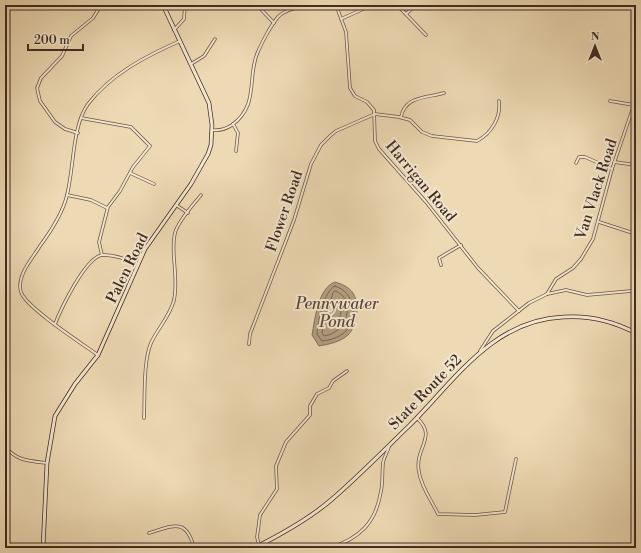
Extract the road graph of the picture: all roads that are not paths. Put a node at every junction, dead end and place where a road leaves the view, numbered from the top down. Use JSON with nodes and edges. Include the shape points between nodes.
{"nodes":[{"id":1,"x":101,"y":5,"type":"edge"},
{"id":2,"x":163,"y":5,"type":"edge"},
{"id":3,"x":185,"y":5,"type":"edge"},
{"id":4,"x":256,"y":5,"type":"edge"},
{"id":5,"x":302,"y":5,"type":"edge"},
{"id":6,"x":336,"y":5,"type":"edge"},
{"id":7,"x":372,"y":5,"type":"edge"},
{"id":8,"x":397,"y":5,"type":"edge"},
{"id":9,"x":416,"y":5,"type":"edge"},
{"id":10,"x":406,"y":14,"type":"junction"},
{"id":11,"x":341,"y":19,"type":"junction"},
{"id":12,"x":274,"y":23,"type":"junction"},
{"id":13,"x":174,"y":30,"type":"junction"},
{"id":14,"x":426,"y":35,"type":"dead end"},
{"id":15,"x":215,"y":39,"type":"dead end"},
{"id":16,"x":180,"y":40,"type":"junction"},
{"id":17,"x":191,"y":64,"type":"junction"},
{"id":18,"x":444,"y":93,"type":"dead end"},
{"id":19,"x":636,"y":99,"type":"edge"},
{"id":20,"x":499,"y":101,"type":"dead end"},
{"id":21,"x":610,"y":101,"type":"dead end"},
{"id":22,"x":634,"y":105,"type":"junction"},
{"id":23,"x":375,"y":114,"type":"junction"},
{"id":24,"x":401,"y":117,"type":"junction"},
{"id":25,"x":81,"y":118,"type":"junction"},
{"id":26,"x":233,"y":124,"type":"junction"},
{"id":27,"x":212,"y":130,"type":"junction"},
{"id":28,"x":78,"y":133,"type":"junction"},
{"id":29,"x":236,"y":151,"type":"dead end"},
{"id":30,"x":614,"y":162,"type":"junction"},
{"id":31,"x":576,"y":163,"type":"dead end"},
{"id":32,"x":636,"y":165,"type":"edge"},
{"id":33,"x":612,"y":169,"type":"junction"},
{"id":34,"x":130,"y":173,"type":"junction"},
{"id":35,"x":154,"y":184,"type":"dead end"},
{"id":36,"x":68,"y":195,"type":"junction"},
{"id":37,"x":201,"y":195,"type":"dead end"},
{"id":38,"x":176,"y":205,"type":"junction"},
{"id":39,"x":107,"y":208,"type":"junction"},
{"id":40,"x":188,"y":213,"type":"junction"},
{"id":41,"x":599,"y":222,"type":"junction"},
{"id":42,"x":636,"y":234,"type":"edge"},
{"id":43,"x":461,"y":245,"type":"junction"},
{"id":44,"x":102,"y":255,"type":"junction"},
{"id":45,"x":138,"y":264,"type":"junction"},
{"id":46,"x":441,"y":265,"type":"dead end"},
{"id":47,"x":636,"y":292,"type":"edge"},
{"id":48,"x":547,"y":294,"type":"junction"},
{"id":49,"x":519,"y":311,"type":"junction"},
{"id":50,"x":55,"y":324,"type":"junction"},
{"id":51,"x":636,"y":333,"type":"edge"},
{"id":52,"x":249,"y":344,"type":"dead end"},
{"id":53,"x":480,"y":351,"type":"junction"},
{"id":54,"x":98,"y":355,"type":"junction"},
{"id":55,"x":347,"y":371,"type":"dead end"},
{"id":56,"x":144,"y":418,"type":"dead end"},
{"id":57,"x":417,"y":418,"type":"junction"},
{"id":58,"x":389,"y":444,"type":"junction"},
{"id":59,"x":5,"y":446,"type":"edge"},
{"id":60,"x":516,"y":460,"type":"dead end"},
{"id":61,"x":46,"y":463,"type":"junction"},
{"id":62,"x":149,"y":533,"type":"dead end"},
{"id":63,"x":260,"y":547,"type":"edge"},
{"id":64,"x":43,"y":548,"type":"edge"},
{"id":65,"x":194,"y":548,"type":"edge"},
{"id":66,"x":254,"y":548,"type":"edge"},
{"id":67,"x":291,"y":548,"type":"edge"},
{"id":68,"x":295,"y":548,"type":"edge"},
{"id":69,"x":330,"y":548,"type":"edge"}],
"edges":[{"from":1,"to":28,"type":"street","via":[[93,18],[71,36],[60,59],[41,78],[37,88],[40,101],[54,122]]},
{"from":2,"to":13,"type":"street","name":"Palen Road"},
{"from":3,"to":13,"type":"street","via":[[184,19]]},
{"from":4,"to":12,"type":"street"},
{"from":5,"to":12,"type":"street","via":[[281,14]]},
{"from":6,"to":11,"type":"street"},
{"from":7,"to":11,"type":"street"},
{"from":8,"to":10,"type":"street"},
{"from":9,"to":10,"type":"street"},
{"from":10,"to":14,"type":"street"},
{"from":11,"to":23,"type":"street","via":[[346,32],[350,88],[355,96],[371,106]]},
{"from":12,"to":26,"type":"street","via":[[256,56],[248,106]]},
{"from":13,"to":16,"type":"street","name":"Palen Road"},
{"from":15,"to":17,"type":"street","via":[[204,56]]},
{"from":16,"to":17,"type":"street","name":"Palen Road"},
{"from":16,"to":25,"type":"street","via":[[144,57],[119,75],[90,103]]},
{"from":17,"to":27,"type":"street","name":"Palen Road","via":[[209,103]]},
{"from":18,"to":24,"type":"street","via":[[411,101],[404,107]]},
{"from":19,"to":22,"type":"street","name":"Van Vlack Road"},
{"from":20,"to":24,"type":"street","via":[[499,114],[494,126],[477,140],[428,135]]},
{"from":21,"to":22,"type":"street"},
{"from":22,"to":30,"type":"street","name":"Van Vlack Road"},
{"from":23,"to":24,"type":"street"},
{"from":23,"to":43,"type":"street","name":"Harrigan Road","via":[[375,140],[379,149]]},
{"from":23,"to":52,"type":"street","name":"Flower Road","via":[[336,131],[320,147],[250,334]]},
{"from":25,"to":28,"type":"street"},
{"from":25,"to":34,"type":"street","via":[[131,127],[149,143],[149,149]]},
{"from":26,"to":27,"type":"street","via":[[224,129]]},
{"from":26,"to":29,"type":"street","via":[[238,133]]},
{"from":27,"to":38,"type":"street","name":"Palen Road","via":[[208,154]]},
{"from":28,"to":36,"type":"street"},
{"from":30,"to":32,"type":"street"},
{"from":30,"to":33,"type":"street","name":"Van Vlack Road"},
{"from":31,"to":33,"type":"street","via":[[579,156],[585,157]]},
{"from":33,"to":41,"type":"street","name":"Van Vlack Road"},
{"from":34,"to":35,"type":"street"},
{"from":34,"to":39,"type":"street"},
{"from":36,"to":39,"type":"street"},
{"from":36,"to":50,"type":"street","via":[[54,225],[26,268],[20,283],[24,298]]},
{"from":37,"to":40,"type":"street"},
{"from":38,"to":40,"type":"street"},
{"from":38,"to":45,"type":"street","name":"Palen Road","via":[[148,242]]},
{"from":39,"to":44,"type":"street","via":[[99,242]]},
{"from":40,"to":56,"type":"street","via":[[175,232],[176,283],[172,308],[151,343],[149,352]]},
{"from":41,"to":42,"type":"street"},
{"from":41,"to":48,"type":"street","name":"Van Vlack Road","via":[[581,259],[573,268],[556,279]]},
{"from":43,"to":46,"type":"street","via":[[439,258]]},
{"from":43,"to":49,"type":"street","name":"Harrigan Road","via":[[478,268]]},
{"from":44,"to":45,"type":"street"},
{"from":44,"to":50,"type":"street","via":[[85,269]]},
{"from":45,"to":54,"type":"street","name":"Palen Road"},
{"from":47,"to":48,"type":"street","via":[[587,295],[566,290]]},
{"from":48,"to":49,"type":"street"},
{"from":49,"to":53,"type":"street","via":[[489,336]]},
{"from":50,"to":54,"type":"street"},
{"from":51,"to":53,"type":"street","name":"State Route 52","via":[[617,324],[596,319],[573,316],[548,318],[513,329]]},
{"from":53,"to":57,"type":"street","name":"State Route 52"},
{"from":54,"to":61,"type":"street","name":"Palen Road","via":[[57,412]]},
{"from":55,"to":63,"type":"street","via":[[333,381],[329,388],[317,394],[310,406],[310,415],[286,442],[276,466],[277,489],[260,515],[257,538]]},
{"from":57,"to":58,"type":"street","name":"State Route 52"},
{"from":57,"to":60,"type":"street","via":[[426,430],[418,471],[438,514],[475,515],[505,512]]},
{"from":58,"to":63,"type":"street","name":"State Route 52","via":[[326,504]]},
{"from":58,"to":69,"type":"street","via":[[383,462],[381,492],[372,519],[365,529],[352,539]]},
{"from":59,"to":61,"type":"street","via":[[18,459]]},
{"from":61,"to":64,"type":"street","name":"Palen Road"},
{"from":62,"to":65,"type":"street","via":[[174,525],[181,526],[189,533]]},
{"from":63,"to":66,"type":"street","name":"State Route 52"},
{"from":67,"to":68,"type":"street"}]}
